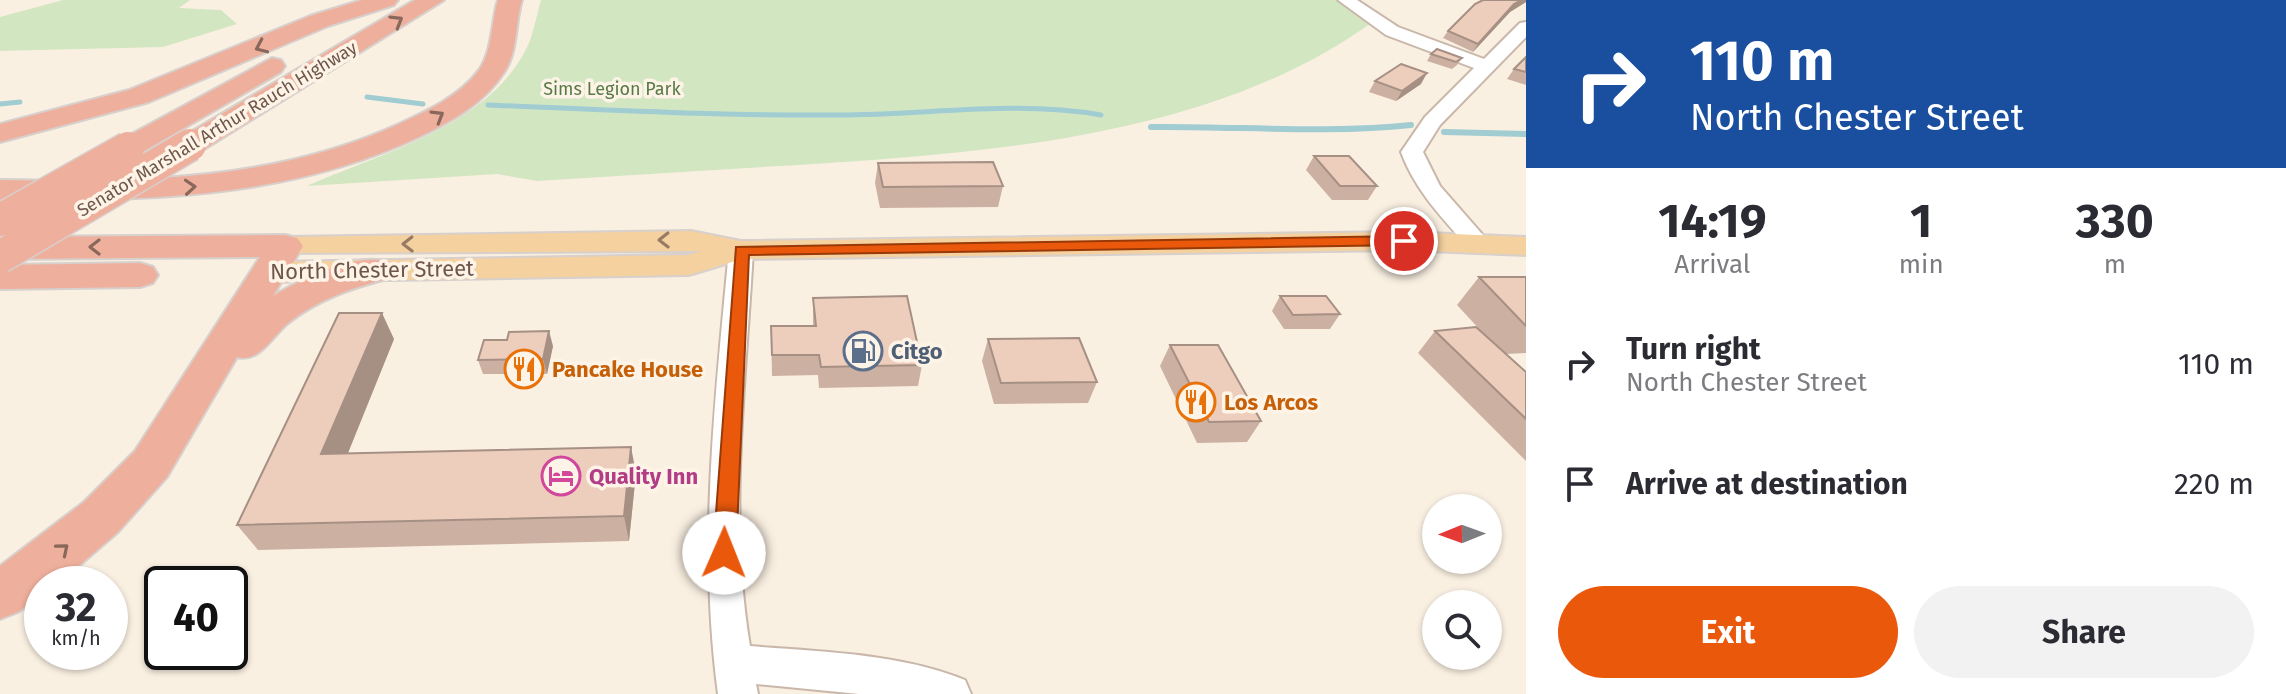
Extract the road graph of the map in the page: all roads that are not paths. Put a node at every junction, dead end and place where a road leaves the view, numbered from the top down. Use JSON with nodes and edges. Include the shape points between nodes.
{"nodes":[{"id":1,"x":386,"y":0,"type":"edge"},
{"id":2,"x":432,"y":0,"type":"edge"},
{"id":3,"x":510,"y":0,"type":"edge"},
{"id":4,"x":1346,"y":0,"type":"edge"},
{"id":5,"x":1526,"y":27,"type":"edge"},
{"id":6,"x":1486,"y":66,"type":"junction"},
{"id":7,"x":0,"y":133,"type":"edge"},
{"id":8,"x":0,"y":190,"type":"edge"},
{"id":9,"x":0,"y":220,"type":"edge"},
{"id":10,"x":1507,"y":242,"type":"edge"},
{"id":11,"x":0,"y":248,"type":"edge"},
{"id":12,"x":741,"y":250,"type":"junction"},
{"id":13,"x":0,"y":257,"type":"edge"},
{"id":14,"x":278,"y":259,"type":"junction"},
{"id":15,"x":377,"y":270,"type":"junction"},
{"id":16,"x":0,"y":277,"type":"edge"},
{"id":17,"x":184,"y":415,"type":"junction"},
{"id":18,"x":0,"y":595,"type":"edge"},
{"id":19,"x":735,"y":678,"type":"edge"},
{"id":20,"x":951,"y":694,"type":"edge"}],
"edges":[{"from":1,"to":7,"type":"highway","one_way":true,"via":[[319,21],[149,92]]},
{"from":1,"to":9,"type":"highway","name":"Senator Marshall Arthur Rauch Highway","bridge":true},
{"from":13,"to":2,"type":"highway","name":"Senator Marshall Arthur Rauch Highway","one_way":true,"bridge":true},
{"from":8,"to":3,"type":"highway","one_way":true,"via":[[217,185],[357,153],[431,120],[485,80],[502,48]]},
{"from":4,"to":6,"type":"street","via":[[1392,31]]},
{"from":5,"to":6,"type":"street"},
{"from":6,"to":10,"type":"street","via":[[1432,121],[1412,152],[1436,197]]},
{"from":10,"to":12,"type":"main road","name":"North Chester Street"},
{"from":14,"to":11,"type":"highway","name":"North Chester Street","one_way":true},
{"from":12,"to":14,"type":"main road","name":"North Chester Street","one_way":true,"via":[[691,240]]},
{"from":12,"to":15,"type":"main road","name":"North Chester Street","via":[[689,265]]},
{"from":12,"to":19,"type":"street","via":[[724,553]]},
{"from":14,"to":15,"type":"main road","name":"North Chester Street"},
{"from":14,"to":16,"type":"highway","name":"North Chester Street"},
{"from":14,"to":17,"type":"highway"},
{"from":15,"to":17,"type":"highway","via":[[330,282],[282,307]]},
{"from":18,"to":17,"type":"highway","one_way":true,"via":[[101,517],[151,464]]},
{"from":19,"to":20,"type":"street","via":[[862,675]]}]}
